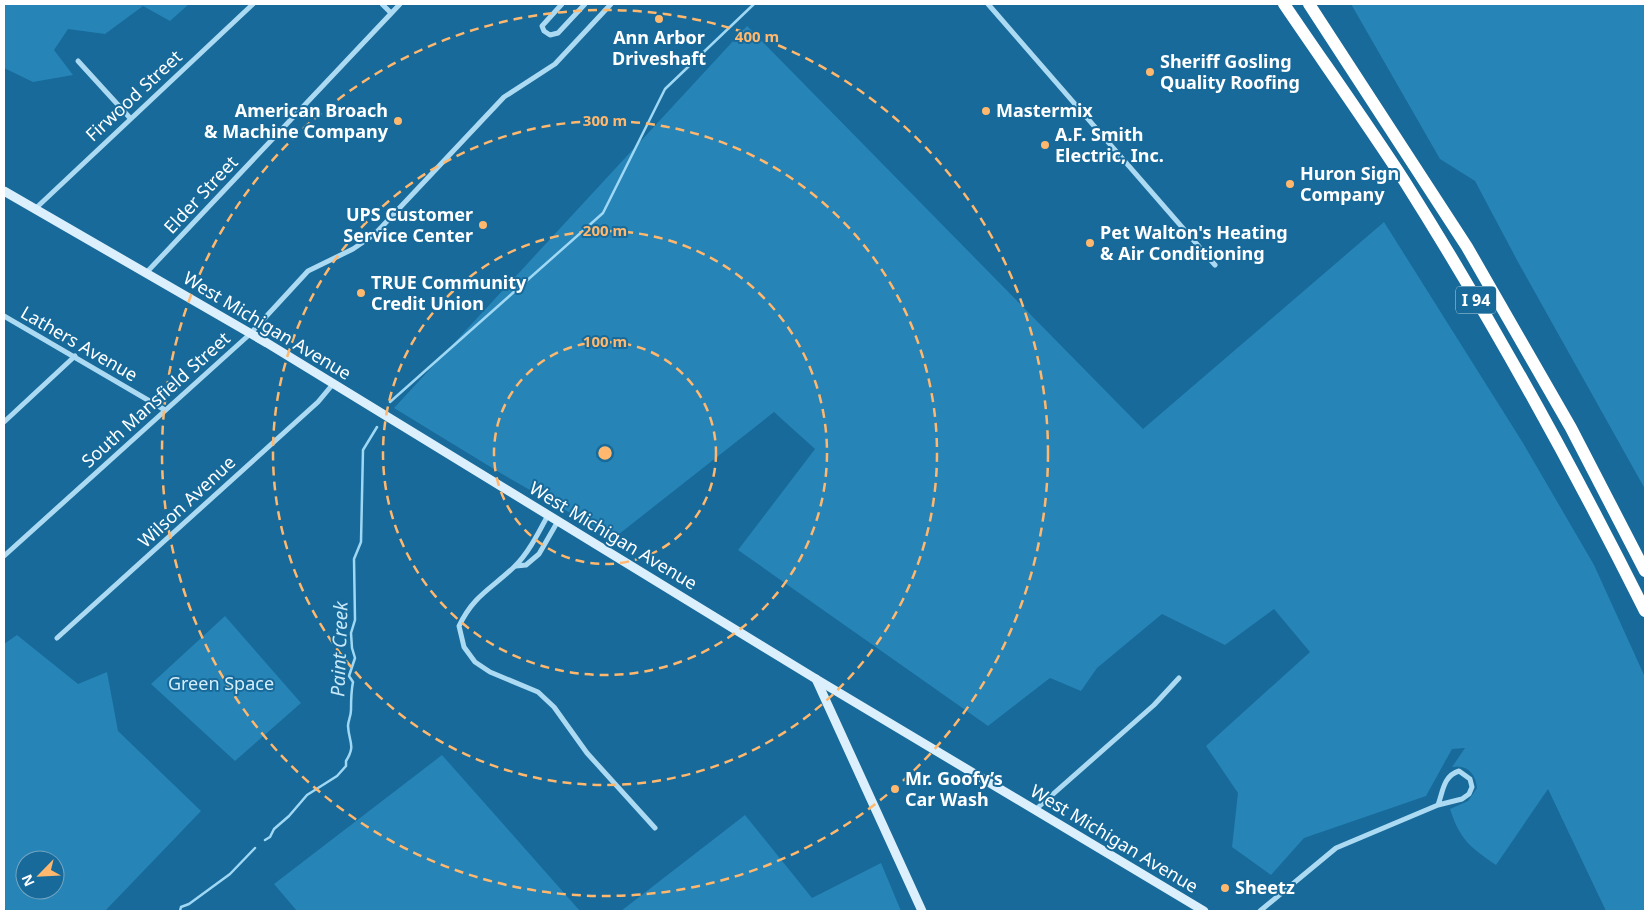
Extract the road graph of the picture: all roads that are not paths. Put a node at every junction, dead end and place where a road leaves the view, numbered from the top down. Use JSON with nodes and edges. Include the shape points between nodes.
{"nodes":[{"id":1,"x":253,"y":4,"type":"edge"},
{"id":2,"x":382,"y":4,"type":"edge"},
{"id":3,"x":400,"y":4,"type":"edge"},
{"id":4,"x":562,"y":4,"type":"edge"},
{"id":5,"x":585,"y":4,"type":"edge"},
{"id":6,"x":611,"y":4,"type":"edge"},
{"id":7,"x":988,"y":4,"type":"edge"},
{"id":8,"x":1284,"y":4,"type":"edge"},
{"id":9,"x":1309,"y":4,"type":"edge"},
{"id":10,"x":391,"y":13,"type":"junction"},
{"id":11,"x":78,"y":61,"type":"dead end"},
{"id":12,"x":130,"y":118,"type":"junction"},
{"id":13,"x":4,"y":191,"type":"edge"},
{"id":14,"x":35,"y":210,"type":"junction"},
{"id":15,"x":1214,"y":265,"type":"dead end"},
{"id":16,"x":146,"y":273,"type":"junction"},
{"id":17,"x":4,"y":316,"type":"edge"},
{"id":18,"x":250,"y":334,"type":"junction"},
{"id":19,"x":75,"y":356,"type":"junction"},
{"id":20,"x":333,"y":384,"type":"junction"},
{"id":21,"x":165,"y":410,"type":"junction"},
{"id":22,"x":4,"y":422,"type":"edge"},
{"id":23,"x":548,"y":515,"type":"junction"},
{"id":24,"x":558,"y":521,"type":"junction"},
{"id":25,"x":4,"y":556,"type":"edge"},
{"id":26,"x":516,"y":566,"type":"junction"},
{"id":27,"x":1645,"y":571,"type":"edge"},
{"id":28,"x":1645,"y":611,"type":"edge"},
{"id":29,"x":57,"y":638,"type":"dead end"},
{"id":30,"x":1179,"y":678,"type":"dead end"},
{"id":31,"x":816,"y":679,"type":"junction"},
{"id":32,"x":1438,"y":806,"type":"junction"},
{"id":33,"x":1034,"y":811,"type":"junction"},
{"id":34,"x":655,"y":828,"type":"dead end"},
{"id":35,"x":922,"y":911,"type":"edge"},
{"id":36,"x":1204,"y":911,"type":"edge"},
{"id":37,"x":1260,"y":911,"type":"edge"}],
"edges":[{"from":1,"to":12,"type":"street","name":"Firwood Street"},
{"from":2,"to":10,"type":"street"},
{"from":3,"to":10,"type":"street","name":"Elder Street"},
{"from":4,"to":5,"type":"street","via":[[542,26],[550,36],[558,33]]},
{"from":6,"to":18,"type":"street","name":"South Mansfield Street","via":[[555,64],[504,97],[375,234],[308,272]]},
{"from":7,"to":15,"type":"street"},
{"from":8,"to":28,"type":"highway","number":"I 94","via":[[1404,181],[1457,267],[1555,438]]},
{"from":9,"to":27,"type":"highway","number":"I 94","via":[[1467,247],[1571,428]]},
{"from":10,"to":16,"type":"street","name":"Elder Street"},
{"from":11,"to":12,"type":"street"},
{"from":12,"to":14,"type":"street","name":"Firwood Street"},
{"from":13,"to":14,"type":"main road","name":"West Michigan Avenue"},
{"from":14,"to":16,"type":"main road","name":"West Michigan Avenue"},
{"from":16,"to":18,"type":"main road","name":"West Michigan Avenue"},
{"from":17,"to":19,"type":"street","name":"Lathers Avenue"},
{"from":18,"to":20,"type":"main road","name":"West Michigan Avenue"},
{"from":18,"to":21,"type":"street","name":"South Mansfield Street"},
{"from":19,"to":21,"type":"street","name":"Lathers Avenue"},
{"from":19,"to":22,"type":"street"},
{"from":20,"to":23,"type":"main road","name":"West Michigan Avenue"},
{"from":20,"to":29,"type":"street","name":"Wilson Avenue","via":[[323,397]]},
{"from":21,"to":25,"type":"street","name":"South Mansfield Street"},
{"from":23,"to":24,"type":"main road","name":"West Michigan Avenue"},
{"from":23,"to":26,"type":"street"},
{"from":24,"to":26,"type":"street","via":[[539,554],[526,566]]},
{"from":24,"to":31,"type":"main road","name":"West Michigan Avenue"},
{"from":26,"to":34,"type":"street","via":[[468,607],[459,626],[464,647],[475,662],[490,672],[538,692],[554,707],[587,753]]},
{"from":30,"to":33,"type":"street","via":[[1154,705]]},
{"from":31,"to":33,"type":"main road","name":"West Michigan Avenue"},
{"from":31,"to":35,"type":"main road"},
{"from":32,"to":32,"type":"street","via":[[1469,794],[1472,787],[1470,779],[1458,771],[1451,774],[1446,779]]},
{"from":32,"to":37,"type":"street","via":[[1336,848]]},
{"from":33,"to":36,"type":"main road","name":"West Michigan Avenue"}]}
